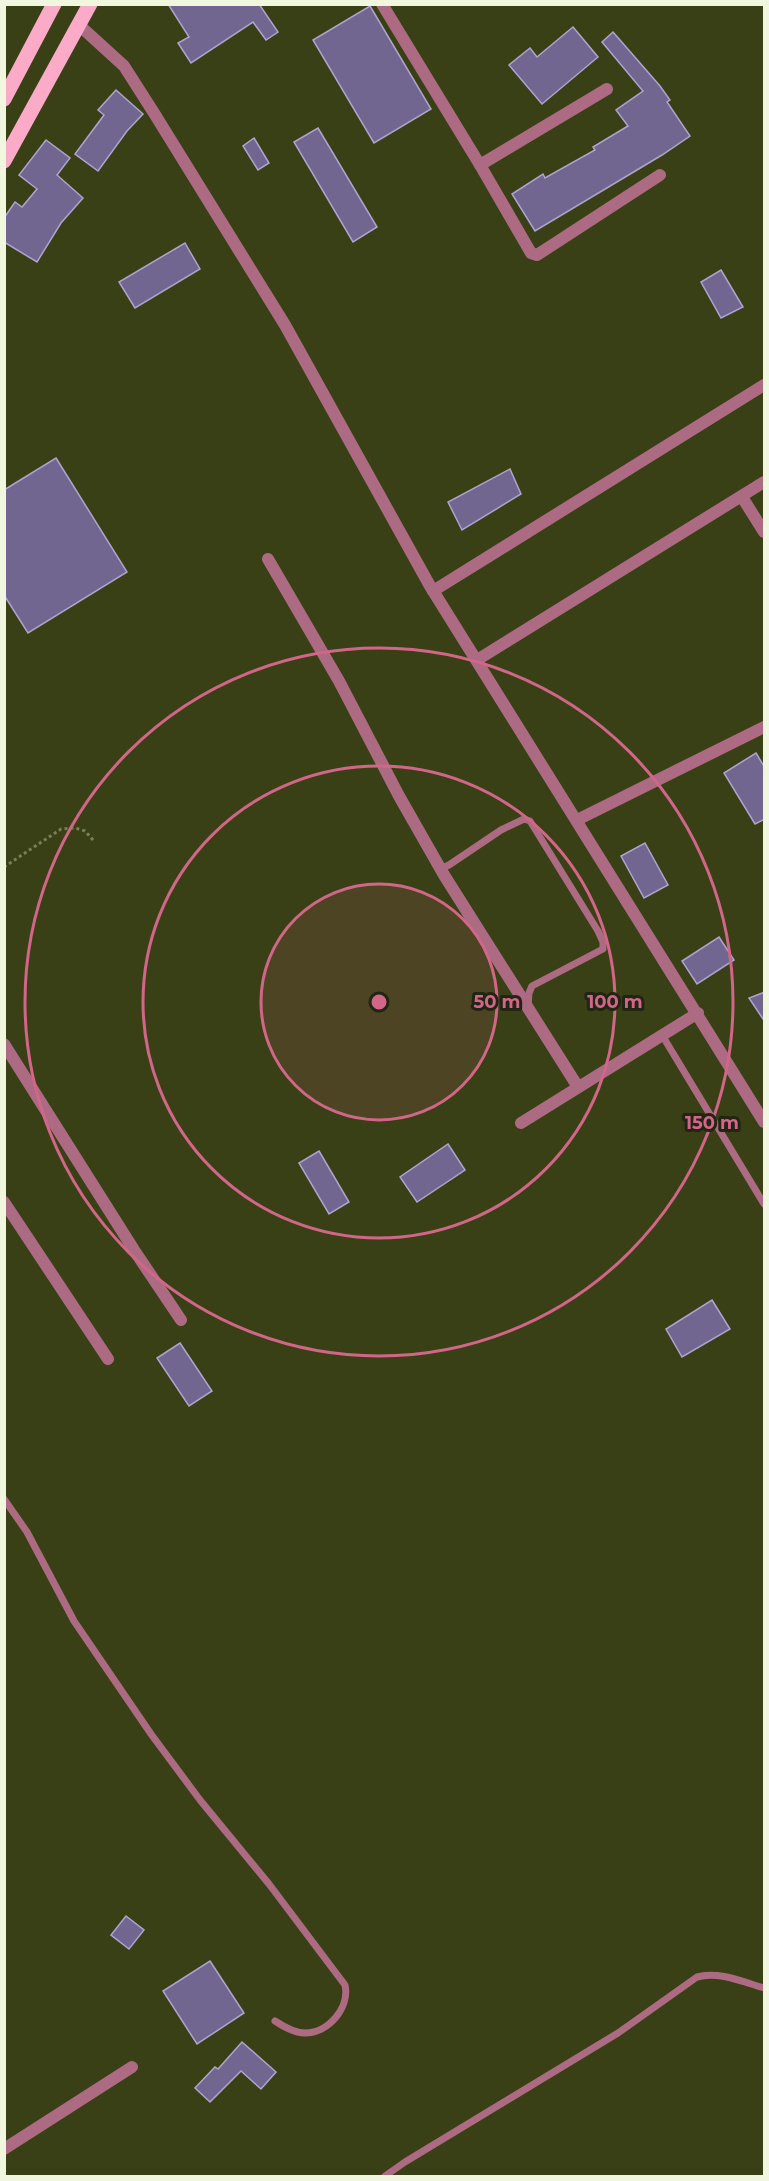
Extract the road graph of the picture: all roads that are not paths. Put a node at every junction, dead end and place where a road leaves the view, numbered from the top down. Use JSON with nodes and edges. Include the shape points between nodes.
{"nodes":[{"id":1,"x":54,"y":4,"type":"edge"},
{"id":2,"x":90,"y":4,"type":"edge"},
{"id":3,"x":382,"y":4,"type":"edge"},
{"id":4,"x":79,"y":25,"type":"junction"},
{"id":5,"x":607,"y":89,"type":"dead end"},
{"id":6,"x":4,"y":99,"type":"edge"},
{"id":7,"x":4,"y":161,"type":"edge"},
{"id":8,"x":480,"y":165,"type":"junction"},
{"id":9,"x":660,"y":175,"type":"dead end"},
{"id":10,"x":765,"y":385,"type":"edge"},
{"id":11,"x":765,"y":482,"type":"edge"},
{"id":12,"x":742,"y":496,"type":"junction"},
{"id":13,"x":765,"y":531,"type":"edge"},
{"id":14,"x":268,"y":559,"type":"dead end"},
{"id":15,"x":434,"y":591,"type":"junction"},
{"id":16,"x":477,"y":660,"type":"junction"},
{"id":17,"x":765,"y":727,"type":"edge"},
{"id":18,"x":577,"y":820,"type":"junction"},
{"id":19,"x":440,"y":869,"type":"junction"},
{"id":20,"x":528,"y":1009,"type":"junction"},
{"id":21,"x":698,"y":1013,"type":"junction"},
{"id":22,"x":662,"y":1035,"type":"junction"},
{"id":23,"x":4,"y":1044,"type":"edge"},
{"id":24,"x":578,"y":1087,"type":"junction"},
{"id":25,"x":765,"y":1122,"type":"edge"},
{"id":26,"x":521,"y":1123,"type":"dead end"},
{"id":27,"x":4,"y":1202,"type":"edge"},
{"id":28,"x":765,"y":1204,"type":"edge"},
{"id":29,"x":181,"y":1320,"type":"dead end"},
{"id":30,"x":108,"y":1359,"type":"dead end"},
{"id":31,"x":4,"y":1499,"type":"edge"},
{"id":32,"x":765,"y":1988,"type":"edge"},
{"id":33,"x":275,"y":2021,"type":"dead end"},
{"id":34,"x":132,"y":2067,"type":"dead end"},
{"id":35,"x":4,"y":2149,"type":"edge"},
{"id":36,"x":386,"y":2176,"type":"edge"}],
"edges":[{"from":1,"to":6,"type":"main road"},
{"from":2,"to":4,"type":"main road"},
{"from":3,"to":8,"type":"street"},
{"from":4,"to":7,"type":"main road"},
{"from":4,"to":15,"type":"street","via":[[124,66],[154,112],[285,325]]},
{"from":5,"to":8,"type":"street"},
{"from":8,"to":9,"type":"street","via":[[526,247],[537,255]]},
{"from":10,"to":15,"type":"street"},
{"from":11,"to":12,"type":"street"},
{"from":12,"to":13,"type":"street"},
{"from":12,"to":16,"type":"street"},
{"from":14,"to":19,"type":"street"},
{"from":15,"to":16,"type":"street"},
{"from":16,"to":18,"type":"street"},
{"from":17,"to":18,"type":"street"},
{"from":18,"to":21,"type":"street"},
{"from":19,"to":20,"type":"street"},
{"from":19,"to":20,"type":"lane","via":[[501,830],[524,819],[530,821],[598,931],[603,949],[532,986]]},
{"from":20,"to":24,"type":"street"},
{"from":21,"to":22,"type":"street"},
{"from":21,"to":25,"type":"street"},
{"from":22,"to":24,"type":"street"},
{"from":22,"to":28,"type":"lane"},
{"from":23,"to":29,"type":"street"},
{"from":24,"to":26,"type":"street"},
{"from":27,"to":30,"type":"street"},
{"from":31,"to":33,"type":"lane","via":[[27,1532],[74,1621],[151,1734],[345,1985],[344,2006],[322,2030],[289,2030]]},
{"from":32,"to":36,"type":"lane","via":[[716,1975],[697,1977],[618,2033]]},
{"from":34,"to":35,"type":"street"}]}
